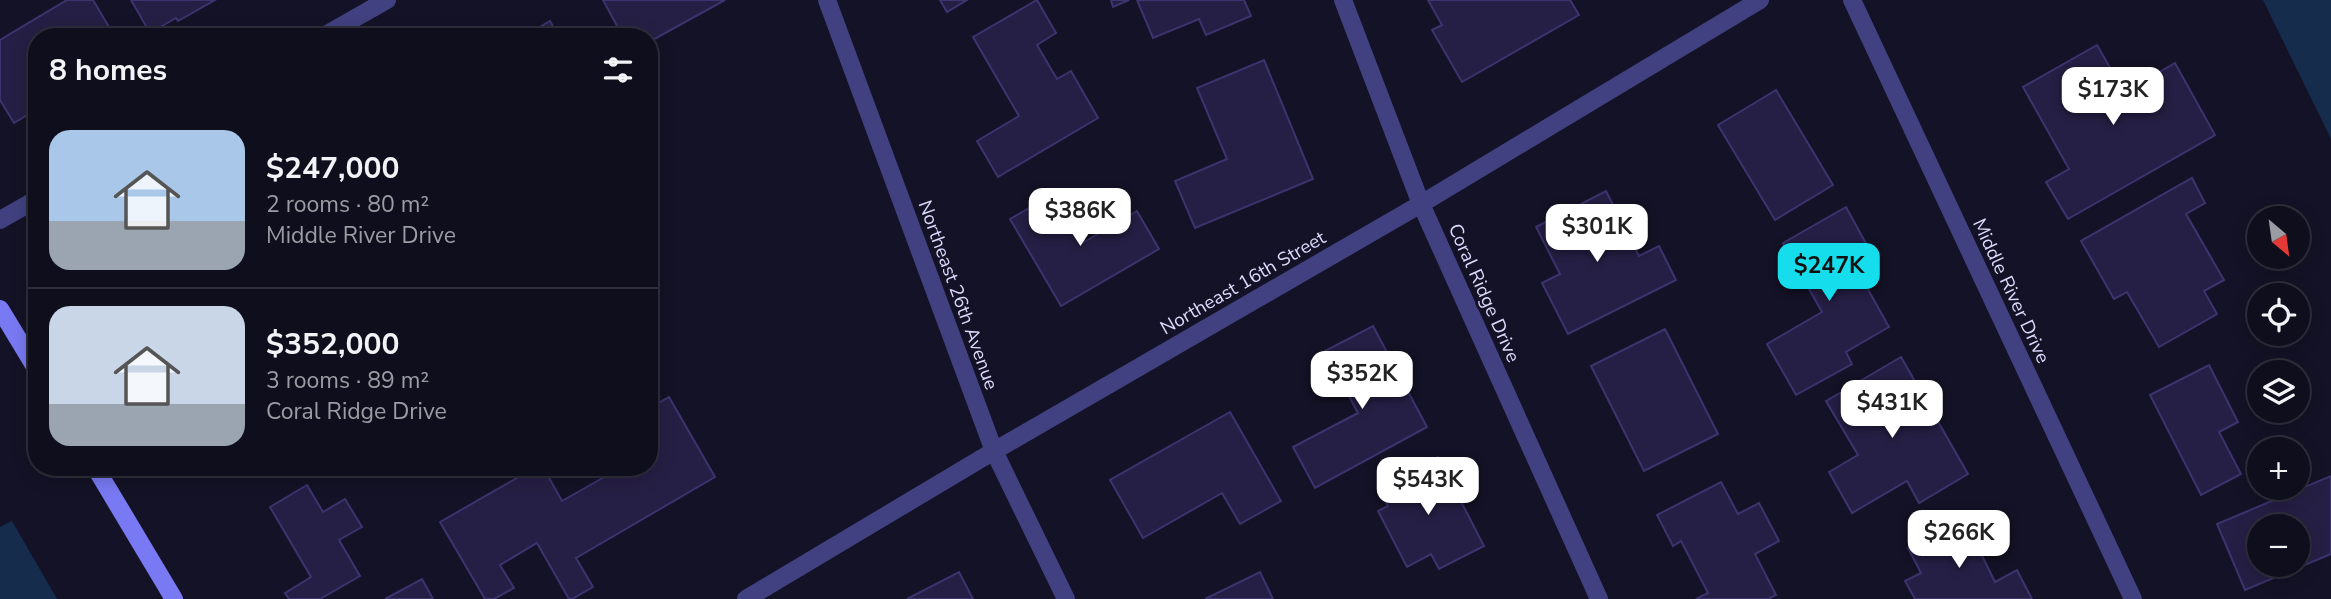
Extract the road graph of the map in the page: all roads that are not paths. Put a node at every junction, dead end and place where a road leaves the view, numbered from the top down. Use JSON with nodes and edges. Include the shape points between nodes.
{"nodes":[{"id":1,"x":387,"y":0,"type":"edge"},
{"id":2,"x":827,"y":0,"type":"edge"},
{"id":3,"x":1343,"y":0,"type":"edge"},
{"id":4,"x":1760,"y":0,"type":"edge"},
{"id":5,"x":1852,"y":0,"type":"edge"},
{"id":6,"x":338,"y":28,"type":"edge"},
{"id":7,"x":28,"y":204,"type":"edge"},
{"id":8,"x":1421,"y":204,"type":"junction"},
{"id":9,"x":0,"y":220,"type":"edge"},
{"id":10,"x":0,"y":309,"type":"edge"},
{"id":11,"x":28,"y":355,"type":"edge"},
{"id":12,"x":994,"y":451,"type":"junction"},
{"id":13,"x":100,"y":476,"type":"edge"},
{"id":14,"x":174,"y":599,"type":"edge"},
{"id":15,"x":746,"y":599,"type":"edge"},
{"id":16,"x":1066,"y":599,"type":"edge"},
{"id":17,"x":1599,"y":599,"type":"edge"},
{"id":18,"x":2133,"y":599,"type":"edge"}],
"edges":[{"from":1,"to":6,"type":"street"},
{"from":2,"to":12,"type":"street","name":"Northeast 26th Avenue"},
{"from":3,"to":8,"type":"street","name":"Coral Ridge Drive"},
{"from":4,"to":8,"type":"street","name":"Northeast 16th Street"},
{"from":5,"to":18,"type":"street","name":"Middle River Drive"},
{"from":7,"to":9,"type":"street"},
{"from":8,"to":12,"type":"street","name":"Northeast 16th Street"},
{"from":8,"to":17,"type":"street","name":"Coral Ridge Drive"},
{"from":10,"to":11,"type":"street"},
{"from":12,"to":15,"type":"street","name":"Northeast 16th Street"},
{"from":12,"to":16,"type":"street","name":"Northeast 26th Avenue"},
{"from":13,"to":14,"type":"street"}]}
